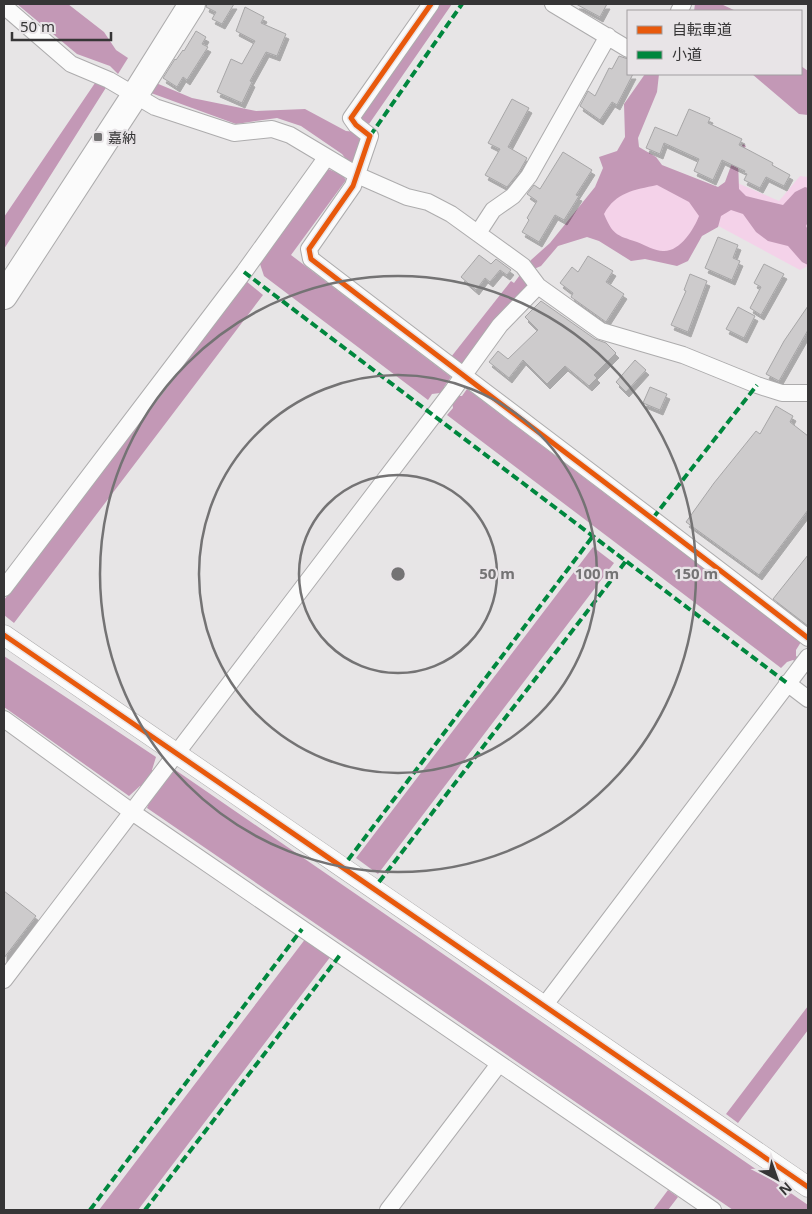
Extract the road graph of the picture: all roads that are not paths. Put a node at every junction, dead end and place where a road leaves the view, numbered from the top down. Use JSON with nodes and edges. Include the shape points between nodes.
{"nodes":[{"id":1,"x":192,"y":4,"type":"edge"},
{"id":2,"x":431,"y":4,"type":"edge"},
{"id":3,"x":553,"y":4,"type":"edge"},
{"id":4,"x":4,"y":6,"type":"edge"},
{"id":5,"x":608,"y":36,"type":"junction"},
{"id":6,"x":627,"y":48,"type":"edge"},
{"id":7,"x":135,"y":95,"type":"junction"},
{"id":8,"x":343,"y":167,"type":"junction"},
{"id":9,"x":478,"y":233,"type":"junction"},
{"id":10,"x":531,"y":276,"type":"junction"},
{"id":11,"x":4,"y":296,"type":"edge"},
{"id":12,"x":464,"y":376,"type":"junction"},
{"id":13,"x":808,"y":393,"type":"edge"},
{"id":14,"x":4,"y":588,"type":"edge"},
{"id":15,"x":4,"y":635,"type":"edge"},
{"id":16,"x":808,"y":638,"type":"edge"},
{"id":17,"x":804,"y":661,"type":"edge"},
{"id":18,"x":788,"y":683,"type":"junction"},
{"id":19,"x":808,"y":698,"type":"edge"},
{"id":20,"x":4,"y":719,"type":"edge"},
{"id":21,"x":176,"y":752,"type":"junction"},
{"id":22,"x":132,"y":812,"type":"junction"},
{"id":23,"x":4,"y":980,"type":"edge"},
{"id":24,"x":544,"y":1006,"type":"junction"},
{"id":25,"x":499,"y":1064,"type":"junction"},
{"id":26,"x":808,"y":1187,"type":"edge"},
{"id":27,"x":388,"y":1210,"type":"edge"},
{"id":28,"x":713,"y":1210,"type":"edge"}],
"edges":[{"from":1,"to":7,"type":"highway"},
{"from":2,"to":8,"type":"street","via":[[351,118],[370,136]]},
{"from":3,"to":5,"type":"street"},
{"from":4,"to":7,"type":"street","via":[[71,64]]},
{"from":5,"to":6,"type":"street"},
{"from":5,"to":9,"type":"street","via":[[529,176],[513,196],[493,210]]},
{"from":7,"to":8,"type":"street","via":[[155,107],[234,133],[272,129],[290,135]]},
{"from":7,"to":11,"type":"highway"},
{"from":8,"to":9,"type":"street","via":[[435,206]]},
{"from":8,"to":12,"type":"street","via":[[353,186],[309,249],[311,259]]},
{"from":8,"to":14,"type":"street","via":[[244,272]]},
{"from":9,"to":10,"type":"street"},
{"from":10,"to":12,"type":"street"},
{"from":10,"to":13,"type":"street","via":[[601,331],[683,355],[782,393]]},
{"from":12,"to":16,"type":"street"},
{"from":12,"to":21,"type":"street"},
{"from":15,"to":21,"type":"street"},
{"from":17,"to":18,"type":"street"},
{"from":18,"to":19,"type":"street"},
{"from":18,"to":24,"type":"street"},
{"from":20,"to":22,"type":"street"},
{"from":21,"to":22,"type":"street"},
{"from":21,"to":24,"type":"street"},
{"from":22,"to":23,"type":"street"},
{"from":22,"to":25,"type":"street"},
{"from":24,"to":26,"type":"street"},
{"from":25,"to":27,"type":"street"},
{"from":25,"to":28,"type":"street"}]}
